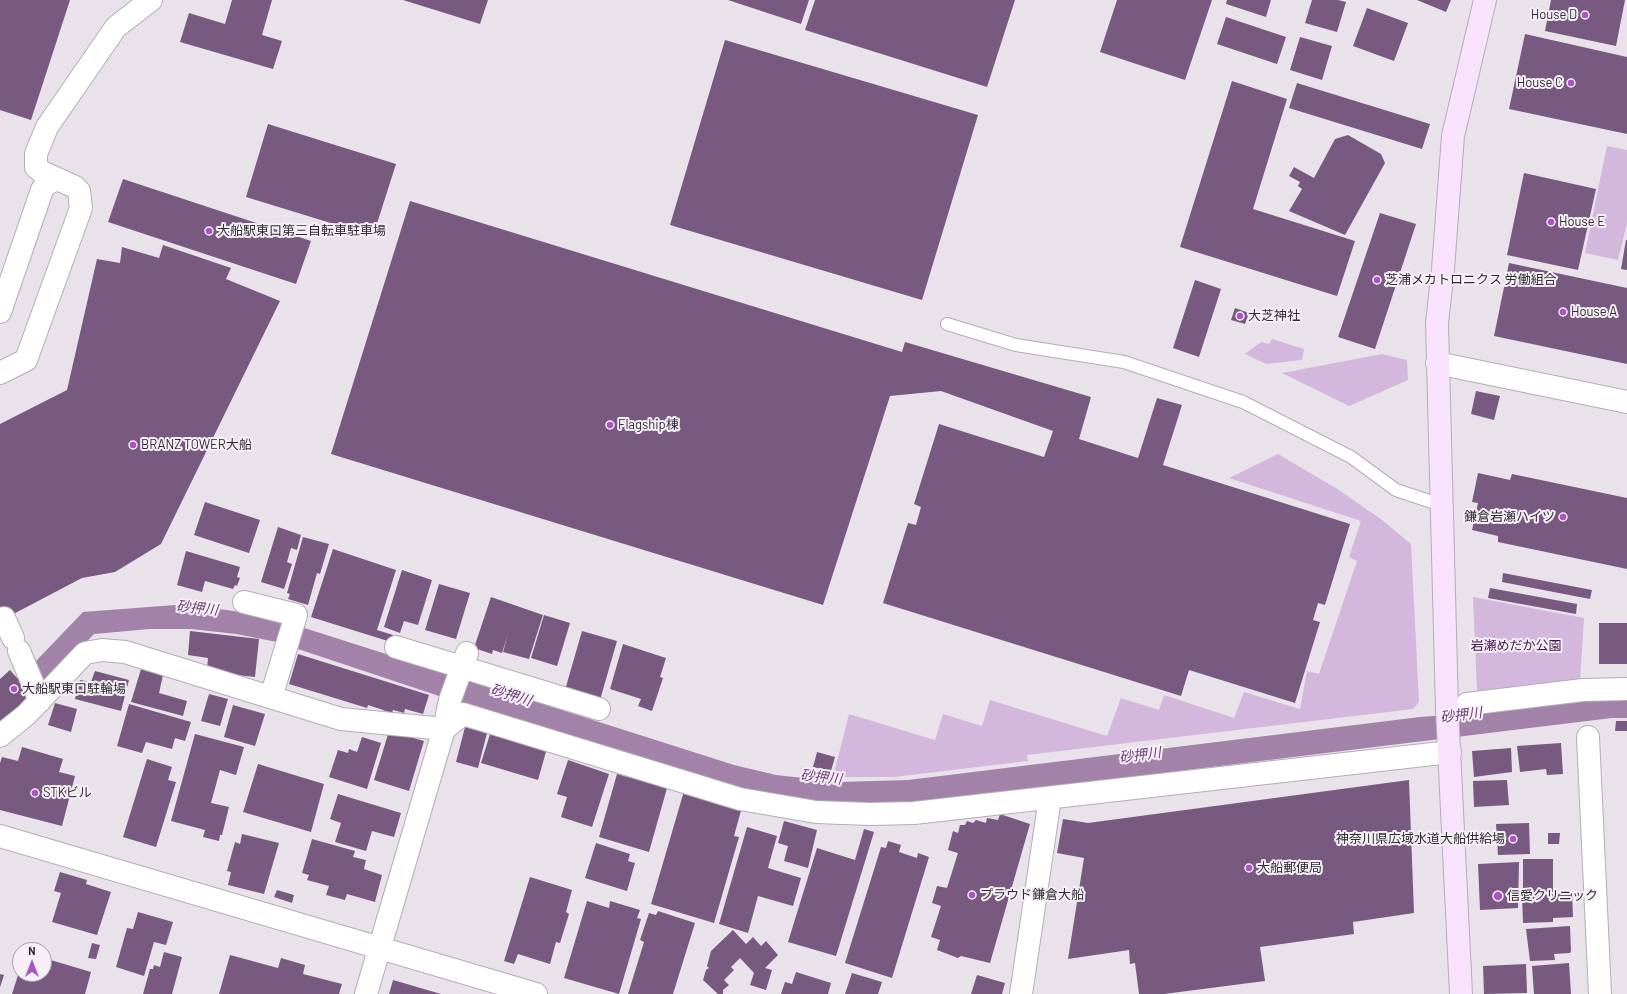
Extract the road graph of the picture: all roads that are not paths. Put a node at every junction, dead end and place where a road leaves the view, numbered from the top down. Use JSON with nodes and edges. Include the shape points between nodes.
{"nodes":[{"id":1,"x":151,"y":0,"type":"edge"},
{"id":2,"x":1486,"y":0,"type":"edge"},
{"id":3,"x":58,"y":179,"type":"junction"},
{"id":4,"x":0,"y":312,"type":"edge"},
{"id":5,"x":947,"y":324,"type":"dead end"},
{"id":6,"x":1437,"y":363,"type":"junction"},
{"id":7,"x":0,"y":373,"type":"edge"},
{"id":8,"x":1627,"y":402,"type":"edge"},
{"id":9,"x":1441,"y":505,"type":"junction"},
{"id":10,"x":244,"y":602,"type":"dead end"},
{"id":11,"x":4,"y":618,"type":"dead end"},
{"id":12,"x":396,"y":648,"type":"dead end"},
{"id":13,"x":463,"y":666,"type":"junction"},
{"id":14,"x":1627,"y":689,"type":"edge"},
{"id":15,"x":271,"y":697,"type":"junction"},
{"id":16,"x":40,"y":701,"type":"junction"},
{"id":17,"x":1457,"y":706,"type":"junction"},
{"id":18,"x":599,"y":709,"type":"dead end"},
{"id":19,"x":444,"y":729,"type":"junction"},
{"id":20,"x":0,"y":736,"type":"edge"},
{"id":21,"x":1588,"y":737,"type":"dead end"},
{"id":22,"x":1450,"y":752,"type":"junction"},
{"id":23,"x":1050,"y":798,"type":"junction"},
{"id":24,"x":7,"y":839,"type":"edge"},
{"id":25,"x":380,"y":947,"type":"junction"},
{"id":26,"x":366,"y":994,"type":"edge"},
{"id":27,"x":536,"y":994,"type":"edge"},
{"id":28,"x":1021,"y":994,"type":"edge"},
{"id":29,"x":1461,"y":994,"type":"edge"},
{"id":30,"x":1600,"y":994,"type":"edge"}],
"edges":[{"from":1,"to":3,"type":"street","via":[[116,27],[47,127],[36,154],[36,167]]},
{"from":2,"to":6,"type":"street","via":[[1453,136],[1437,323]]},
{"from":3,"to":4,"type":"street","via":[[46,184],[42,190]]},
{"from":3,"to":7,"type":"street","via":[[75,187],[79,192],[81,208],[26,360]]},
{"from":5,"to":9,"type":"lane","via":[[1016,345],[1124,362],[1243,402],[1351,457],[1396,490]]},
{"from":6,"to":8,"type":"street"},
{"from":6,"to":9,"type":"street"},
{"from":9,"to":17,"type":"street"},
{"from":10,"to":15,"type":"street","via":[[296,615]]},
{"from":11,"to":16,"type":"street"},
{"from":12,"to":13,"type":"street"},
{"from":13,"to":18,"type":"street"},
{"from":13,"to":19,"type":"street","via":[[450,700]]},
{"from":14,"to":17,"type":"street","via":[[1583,690]]},
{"from":15,"to":16,"type":"street","via":[[125,652],[102,650],[85,653]]},
{"from":15,"to":19,"type":"street","via":[[341,719]]},
{"from":16,"to":20,"type":"street"},
{"from":17,"to":22,"type":"street"},
{"from":19,"to":23,"type":"street","via":[[463,714],[740,799],[816,812],[914,813]]},
{"from":19,"to":25,"type":"street"},
{"from":21,"to":30,"type":"street"},
{"from":22,"to":23,"type":"street"},
{"from":22,"to":29,"type":"street"},
{"from":23,"to":28,"type":"street"},
{"from":24,"to":25,"type":"street"},
{"from":25,"to":26,"type":"street"},
{"from":25,"to":27,"type":"street"}]}
